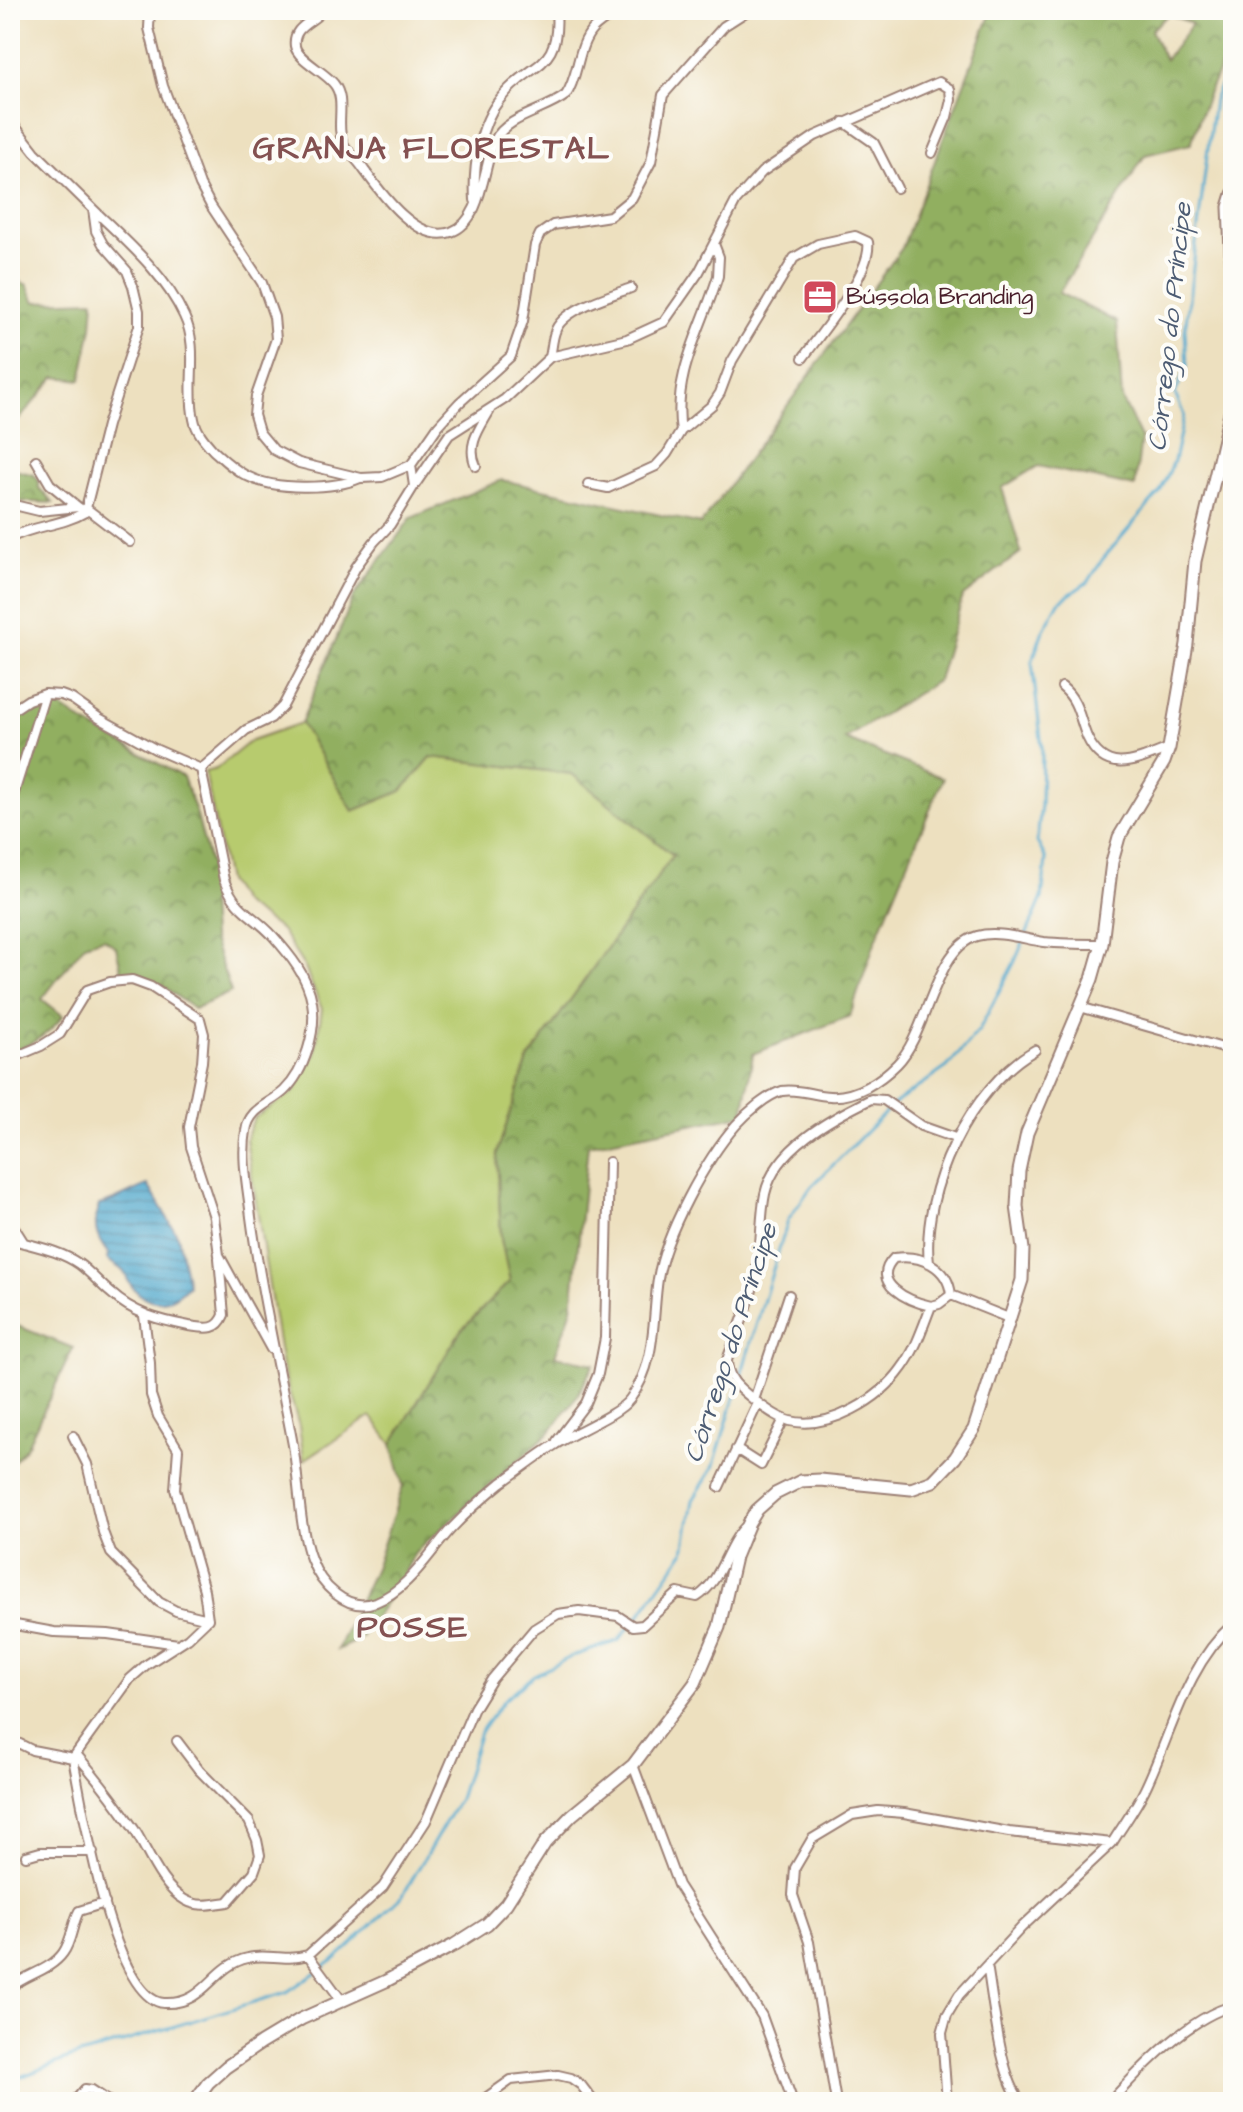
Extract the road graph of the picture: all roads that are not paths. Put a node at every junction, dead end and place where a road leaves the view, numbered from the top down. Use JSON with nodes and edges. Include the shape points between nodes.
{"nodes":[{"id":1,"x":150,"y":10,"type":"edge"},
{"id":2,"x":323,"y":10,"type":"edge"},
{"id":3,"x":556,"y":10,"type":"edge"},
{"id":4,"x":619,"y":10,"type":"edge"},
{"id":5,"x":749,"y":10,"type":"edge"},
{"id":6,"x":10,"y":120,"type":"edge"},
{"id":7,"x":844,"y":122,"type":"junction"},
{"id":8,"x":932,"y":153,"type":"dead end"},
{"id":9,"x":897,"y":188,"type":"dead end"},
{"id":10,"x":1233,"y":194,"type":"edge"},
{"id":11,"x":476,"y":205,"type":"junction"},
{"id":12,"x":93,"y":209,"type":"junction"},
{"id":13,"x":714,"y":244,"type":"junction"},
{"id":14,"x":631,"y":288,"type":"dead end"},
{"id":15,"x":1233,"y":296,"type":"edge"},
{"id":16,"x":550,"y":357,"type":"junction"},
{"id":17,"x":803,"y":358,"type":"dead end"},
{"id":18,"x":1233,"y":401,"type":"edge"},
{"id":19,"x":491,"y":409,"type":"junction"},
{"id":20,"x":681,"y":431,"type":"junction"},
{"id":21,"x":36,"y":460,"type":"dead end"},
{"id":22,"x":411,"y":465,"type":"junction"},
{"id":23,"x":476,"y":466,"type":"dead end"},
{"id":24,"x":361,"y":478,"type":"junction"},
{"id":25,"x":588,"y":484,"type":"dead end"},
{"id":26,"x":414,"y":486,"type":"junction"},
{"id":27,"x":10,"y":504,"type":"edge"},
{"id":28,"x":83,"y":509,"type":"junction"},
{"id":29,"x":10,"y":538,"type":"edge"},
{"id":30,"x":130,"y":542,"type":"dead end"},
{"id":31,"x":1062,"y":687,"type":"dead end"},
{"id":32,"x":45,"y":694,"type":"junction"},
{"id":33,"x":10,"y":712,"type":"edge"},
{"id":34,"x":1169,"y":748,"type":"junction"},
{"id":35,"x":201,"y":769,"type":"junction"},
{"id":36,"x":10,"y":806,"type":"edge"},
{"id":37,"x":1102,"y":944,"type":"junction"},
{"id":38,"x":1080,"y":1007,"type":"junction"},
{"id":39,"x":1035,"y":1050,"type":"dead end"},
{"id":40,"x":1233,"y":1051,"type":"edge"},
{"id":41,"x":10,"y":1059,"type":"edge"},
{"id":42,"x":955,"y":1138,"type":"junction"},
{"id":43,"x":609,"y":1162,"type":"dead end"},
{"id":44,"x":10,"y":1221,"type":"edge"},
{"id":45,"x":10,"y":1239,"type":"edge"},
{"id":46,"x":24,"y":1244,"type":"junction"},
{"id":47,"x":219,"y":1255,"type":"junction"},
{"id":48,"x":929,"y":1263,"type":"junction"},
{"id":49,"x":789,"y":1295,"type":"dead end"},
{"id":50,"x":951,"y":1295,"type":"junction"},
{"id":51,"x":931,"y":1306,"type":"junction"},
{"id":52,"x":144,"y":1316,"type":"junction"},
{"id":53,"x":1011,"y":1319,"type":"junction"},
{"id":54,"x":277,"y":1360,"type":"junction"},
{"id":55,"x":756,"y":1401,"type":"junction"},
{"id":56,"x":784,"y":1419,"type":"junction"},
{"id":57,"x":73,"y":1436,"type":"dead end"},
{"id":58,"x":554,"y":1445,"type":"junction"},
{"id":59,"x":736,"y":1449,"type":"junction"},
{"id":60,"x":719,"y":1487,"type":"dead end"},
{"id":61,"x":749,"y":1523,"type":"junction"},
{"id":62,"x":208,"y":1619,"type":"junction"},
{"id":63,"x":10,"y":1624,"type":"edge"},
{"id":64,"x":1233,"y":1624,"type":"edge"},
{"id":65,"x":178,"y":1644,"type":"junction"},
{"id":66,"x":10,"y":1739,"type":"edge"},
{"id":67,"x":177,"y":1741,"type":"dead end"},
{"id":68,"x":74,"y":1756,"type":"junction"},
{"id":69,"x":633,"y":1765,"type":"junction"},
{"id":70,"x":1112,"y":1843,"type":"junction"},
{"id":71,"x":93,"y":1852,"type":"junction"},
{"id":72,"x":26,"y":1856,"type":"dead end"},
{"id":73,"x":105,"y":1903,"type":"junction"},
{"id":74,"x":310,"y":1958,"type":"junction"},
{"id":75,"x":987,"y":1965,"type":"junction"},
{"id":76,"x":10,"y":1988,"type":"edge"},
{"id":77,"x":342,"y":2001,"type":"junction"},
{"id":78,"x":1233,"y":2006,"type":"edge"},
{"id":79,"x":74,"y":2102,"type":"edge"},
{"id":80,"x":110,"y":2102,"type":"edge"},
{"id":81,"x":194,"y":2102,"type":"edge"},
{"id":82,"x":480,"y":2102,"type":"edge"},
{"id":83,"x":594,"y":2102,"type":"edge"},
{"id":84,"x":793,"y":2102,"type":"edge"},
{"id":85,"x":836,"y":2102,"type":"edge"},
{"id":86,"x":947,"y":2102,"type":"edge"},
{"id":87,"x":1022,"y":2102,"type":"edge"},
{"id":88,"x":1110,"y":2102,"type":"edge"}],
"edges":[{"from":1,"to":24,"type":"street","via":[[149,28],[163,86],[200,185],[262,283],[274,317],[276,339],[256,396],[259,432],[274,450],[299,463]]},
{"from":2,"to":11,"type":"street","via":[[297,32],[294,43],[297,52],[335,85],[342,140],[349,153],[390,204],[427,230],[451,232]]},
{"from":3,"to":11,"type":"street","via":[[553,52],[501,97],[489,115],[478,152]]},
{"from":4,"to":11,"type":"street","via":[[591,31],[566,95],[503,129]]},
{"from":5,"to":22,"type":"street","via":[[724,26],[663,95],[651,162],[632,198],[610,216],[553,225],[540,234],[511,356],[459,403]]},
{"from":6,"to":12,"type":"street"},
{"from":7,"to":8,"type":"street","via":[[929,85],[945,84],[951,100]]},
{"from":7,"to":9,"type":"street","via":[[874,143]]},
{"from":7,"to":13,"type":"street","via":[[815,136],[747,186]]},
{"from":10,"to":15,"type":"street"},
{"from":12,"to":24,"type":"street","via":[[166,284],[186,319],[193,350],[194,420],[209,446],[250,478],[299,488]]},
{"from":12,"to":28,"type":"street","via":[[96,231],[133,286],[139,326]]},
{"from":13,"to":16,"type":"street","via":[[664,322],[627,339]]},
{"from":13,"to":20,"type":"street","via":[[718,276],[680,382]]},
{"from":14,"to":16,"type":"street","via":[[559,323]]},
{"from":16,"to":19,"type":"street"},
{"from":17,"to":20,"type":"street","via":[[857,283],[870,249],[862,238],[818,244],[794,258],[732,361],[720,393]]},
{"from":18,"to":34,"type":"street","via":[[1195,561]]},
{"from":19,"to":23,"type":"street","via":[[475,435]]},
{"from":19,"to":26,"type":"street","via":[[449,435]]},
{"from":20,"to":25,"type":"street","via":[[656,466],[608,488]]},
{"from":21,"to":28,"type":"street","via":[[50,484]]},
{"from":22,"to":24,"type":"street","via":[[382,477]]},
{"from":22,"to":26,"type":"street"},
{"from":26,"to":35,"type":"street","via":[[356,567],[283,706]]},
{"from":27,"to":28,"type":"street","via":[[39,511]]},
{"from":28,"to":29,"type":"street","via":[[70,521]]},
{"from":28,"to":30,"type":"street"},
{"from":31,"to":34,"type":"street","via":[[1072,695],[1088,739],[1102,756],[1117,764],[1132,763]]},
{"from":32,"to":33,"type":"street"},
{"from":32,"to":35,"type":"street","via":[[72,699],[155,749]]},
{"from":32,"to":36,"type":"street"},
{"from":34,"to":37,"type":"street","via":[[1114,851]]},
{"from":35,"to":54,"type":"street","via":[[229,894],[272,934],[301,972],[311,996],[308,1046],[296,1077],[254,1111],[245,1136],[254,1240]]},
{"from":37,"to":38,"type":"street"},
{"from":37,"to":58,"type":"street","via":[[980,934],[948,961],[902,1060],[874,1083],[829,1096],[785,1090],[771,1095],[737,1124],[686,1204],[665,1250],[653,1338],[630,1398]]},
{"from":38,"to":40,"type":"street"},
{"from":38,"to":53,"type":"street","via":[[1027,1133],[1017,1206],[1022,1280]]},
{"from":39,"to":42,"type":"street","via":[[1020,1058],[977,1102]]},
{"from":41,"to":47,"type":"street","via":[[60,1034],[87,990],[110,982],[132,980],[151,987],[200,1019],[202,1062],[189,1127]]},
{"from":42,"to":48,"type":"street","via":[[930,1217]]},
{"from":42,"to":55,"type":"street","via":[[921,1126],[884,1100],[871,1099],[794,1145],[777,1164],[766,1190],[753,1288],[727,1360],[727,1372]]},
{"from":43,"to":58,"type":"street","via":[[603,1350],[586,1403]]},
{"from":44,"to":46,"type":"street"},
{"from":45,"to":46,"type":"street"},
{"from":46,"to":52,"type":"street","via":[[79,1264]]},
{"from":47,"to":52,"type":"street","via":[[221,1324],[198,1327]]},
{"from":47,"to":54,"type":"street"},
{"from":48,"to":50,"type":"street","via":[[948,1278]]},
{"from":48,"to":51,"type":"street","via":[[916,1257],[894,1258],[884,1275],[900,1294]]},
{"from":49,"to":55,"type":"street"},
{"from":50,"to":51,"type":"street"},
{"from":50,"to":53,"type":"street"},
{"from":51,"to":56,"type":"street","via":[[905,1365],[888,1386],[837,1416],[813,1422]]},
{"from":52,"to":62,"type":"street","via":[[151,1395],[178,1449],[175,1489]]},
{"from":53,"to":61,"type":"street","via":[[974,1429],[933,1481],[911,1489],[801,1481],[775,1494]]},
{"from":54,"to":58,"type":"street","via":[[309,1556],[322,1581],[353,1604],[373,1604],[404,1585],[455,1524]]},
{"from":55,"to":56,"type":"street"},
{"from":55,"to":59,"type":"street"},
{"from":56,"to":59,"type":"street","via":[[761,1465]]},
{"from":57,"to":62,"type":"street","via":[[87,1464],[111,1553],[159,1602]]},
{"from":59,"to":60,"type":"street"},
{"from":61,"to":69,"type":"street","via":[[735,1557],[719,1627],[695,1683]]},
{"from":61,"to":74,"type":"street","via":[[737,1535],[709,1589],[697,1597],[678,1593],[643,1625],[579,1611],[558,1614],[534,1629],[474,1708],[426,1821],[383,1887]]},
{"from":62,"to":65,"type":"street"},
{"from":63,"to":65,"type":"street"},
{"from":64,"to":70,"type":"street","via":[[1193,1676],[1145,1789]]},
{"from":65,"to":68,"type":"street","via":[[130,1679]]},
{"from":66,"to":68,"type":"street","via":[[32,1750]]},
{"from":67,"to":68,"type":"street","via":[[249,1821],[257,1840],[260,1855],[254,1872],[228,1902],[200,1905],[168,1884],[99,1781]]},
{"from":68,"to":71,"type":"street"},
{"from":69,"to":77,"type":"street","via":[[545,1843],[487,1924]]},
{"from":69,"to":84,"type":"street","via":[[678,1885],[762,2016]]},
{"from":70,"to":75,"type":"street"},
{"from":70,"to":85,"type":"street","via":[[878,1811],[852,1815],[812,1839],[795,1868],[793,1895],[809,1942]]},
{"from":71,"to":72,"type":"street"},
{"from":71,"to":73,"type":"street"},
{"from":73,"to":74,"type":"street","via":[[133,1980],[159,2003],[195,1997],[215,1976],[250,1957]]},
{"from":73,"to":76,"type":"street","via":[[79,1911],[66,1950],[55,1963]]},
{"from":74,"to":77,"type":"street"},
{"from":75,"to":86,"type":"street","via":[[947,2015],[942,2033]]},
{"from":75,"to":87,"type":"street","via":[[1006,2071]]},
{"from":77,"to":81,"type":"street","via":[[261,2043],[226,2067]]},
{"from":78,"to":88,"type":"street","via":[[1185,2031]]},
{"from":79,"to":80,"type":"street","via":[[85,2089]]},
{"from":82,"to":83,"type":"street","via":[[511,2080],[558,2075],[581,2085]]}]}
